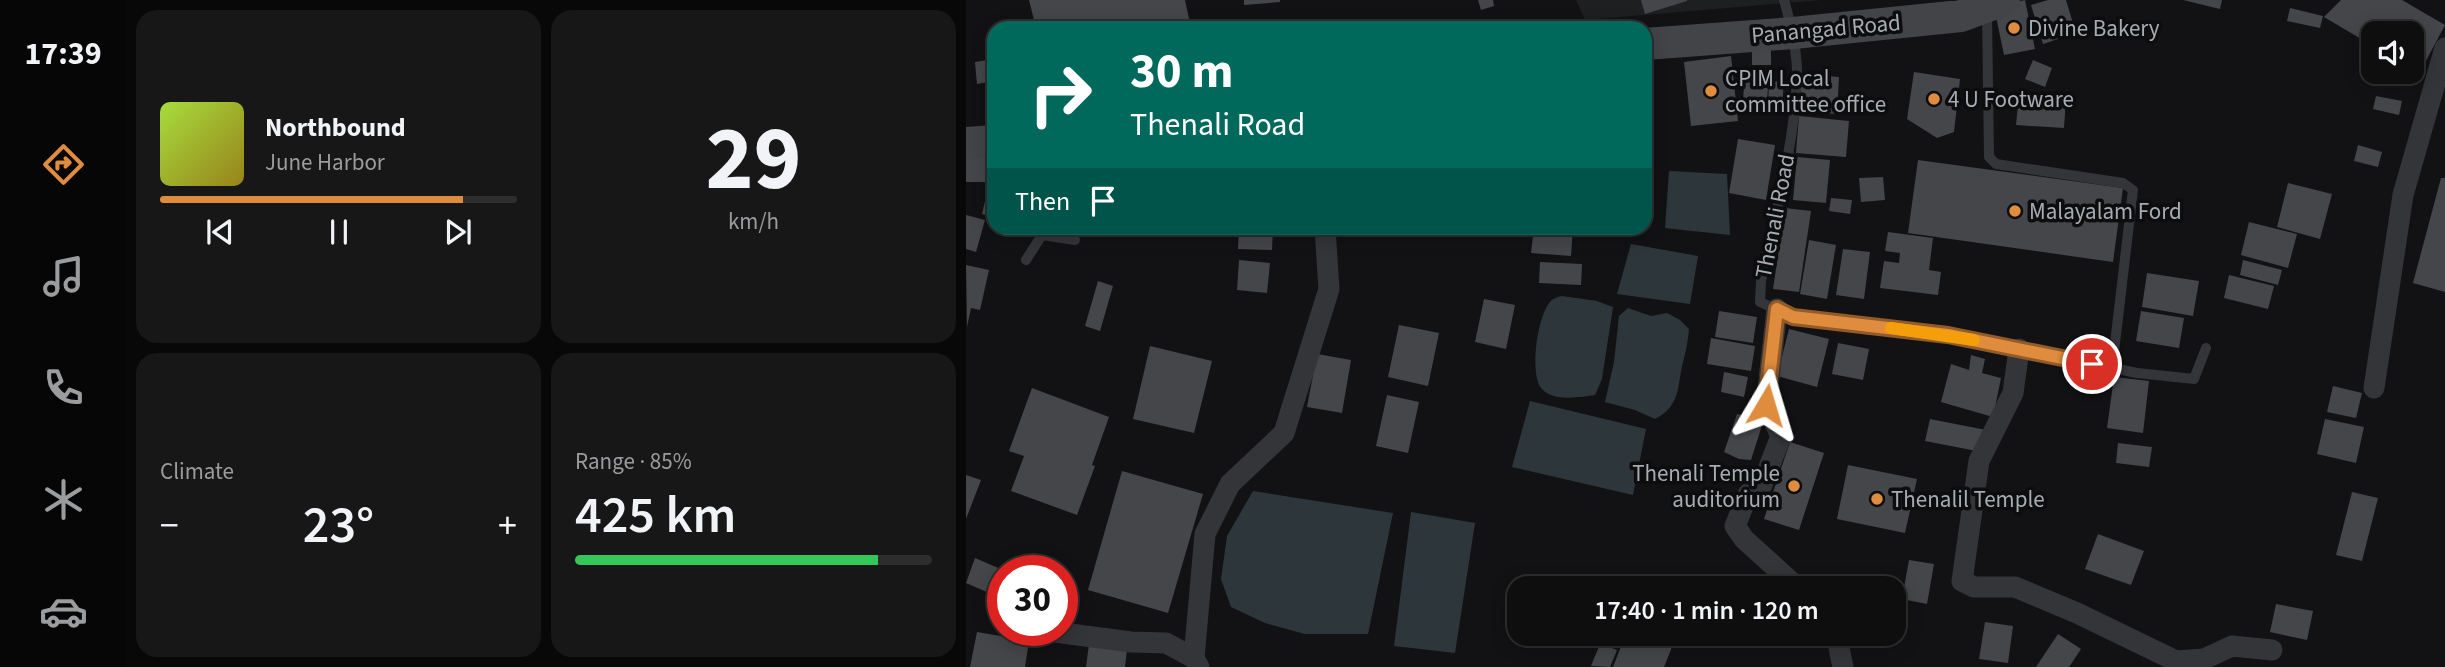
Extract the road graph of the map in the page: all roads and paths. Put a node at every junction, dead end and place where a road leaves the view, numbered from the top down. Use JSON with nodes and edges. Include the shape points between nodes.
{"nodes":[{"id":1,"x":1784,"y":0,"type":"edge"},
{"id":2,"x":1996,"y":3,"type":"edge"},
{"id":3,"x":1793,"y":33,"type":"junction"},
{"id":4,"x":1652,"y":43,"type":"edge"},
{"id":5,"x":2445,"y":48,"type":"edge"},
{"id":6,"x":987,"y":142,"type":"edge"},
{"id":7,"x":966,"y":143,"type":"edge"},
{"id":8,"x":1039,"y":235,"type":"edge"},
{"id":9,"x":1056,"y":235,"type":"edge"},
{"id":10,"x":1325,"y":235,"type":"edge"},
{"id":11,"x":1075,"y":240,"type":"dead end"},
{"id":12,"x":1026,"y":260,"type":"dead end"},
{"id":13,"x":1777,"y":309,"type":"junction"},
{"id":14,"x":2206,"y":348,"type":"dead end"},
{"id":15,"x":2019,"y":349,"type":"junction"},
{"id":16,"x":2114,"y":352,"type":"dead end"},
{"id":17,"x":2374,"y":388,"type":"dead end"},
{"id":18,"x":1785,"y":576,"type":"edge"},
{"id":19,"x":1078,"y":635,"type":"edge"},
{"id":20,"x":1839,"y":646,"type":"edge"},
{"id":21,"x":2272,"y":650,"type":"dead end"},
{"id":22,"x":1197,"y":662,"type":"edge"},
{"id":23,"x":1843,"y":667,"type":"edge"}],
"edges":[{"from":1,"to":3,"type":"lane"},
{"from":2,"to":3,"type":"main road","name":"Panangad Road","via":[[1961,16]]},
{"from":2,"to":16,"type":"lane","via":[[1989,157],[1996,164],[2123,183],[2133,190]]},
{"from":3,"to":4,"type":"main road","name":"Panangad Road"},
{"from":3,"to":13,"type":"lane","name":"Thenali Road","via":[[1797,78],[1789,148],[1761,281],[1760,302]]},
{"from":5,"to":17,"type":"street","via":[[2403,195]]},
{"from":6,"to":7,"type":"main road"},
{"from":8,"to":12,"type":"lane"},
{"from":9,"to":11,"type":"lane"},
{"from":10,"to":22,"type":"street","via":[[1329,289],[1284,433],[1230,484],[1205,534]]},
{"from":13,"to":15,"type":"lane","name":"Thenali Road","via":[[1793,317],[1948,335]]},
{"from":13,"to":18,"type":"street","via":[[1766,405],[1782,436],[1762,485],[1748,494],[1735,526]]},
{"from":14,"to":15,"type":"lane","name":"Thenali Road","via":[[2194,379],[2137,373]]},
{"from":15,"to":21,"type":"street","via":[[2013,393],[1979,461],[1962,581],[1974,587],[2015,587],[2176,661],[2204,659],[2232,646]]},
{"from":19,"to":22,"type":"street","via":[[1166,643]]},
{"from":20,"to":23,"type":"street"}]}
